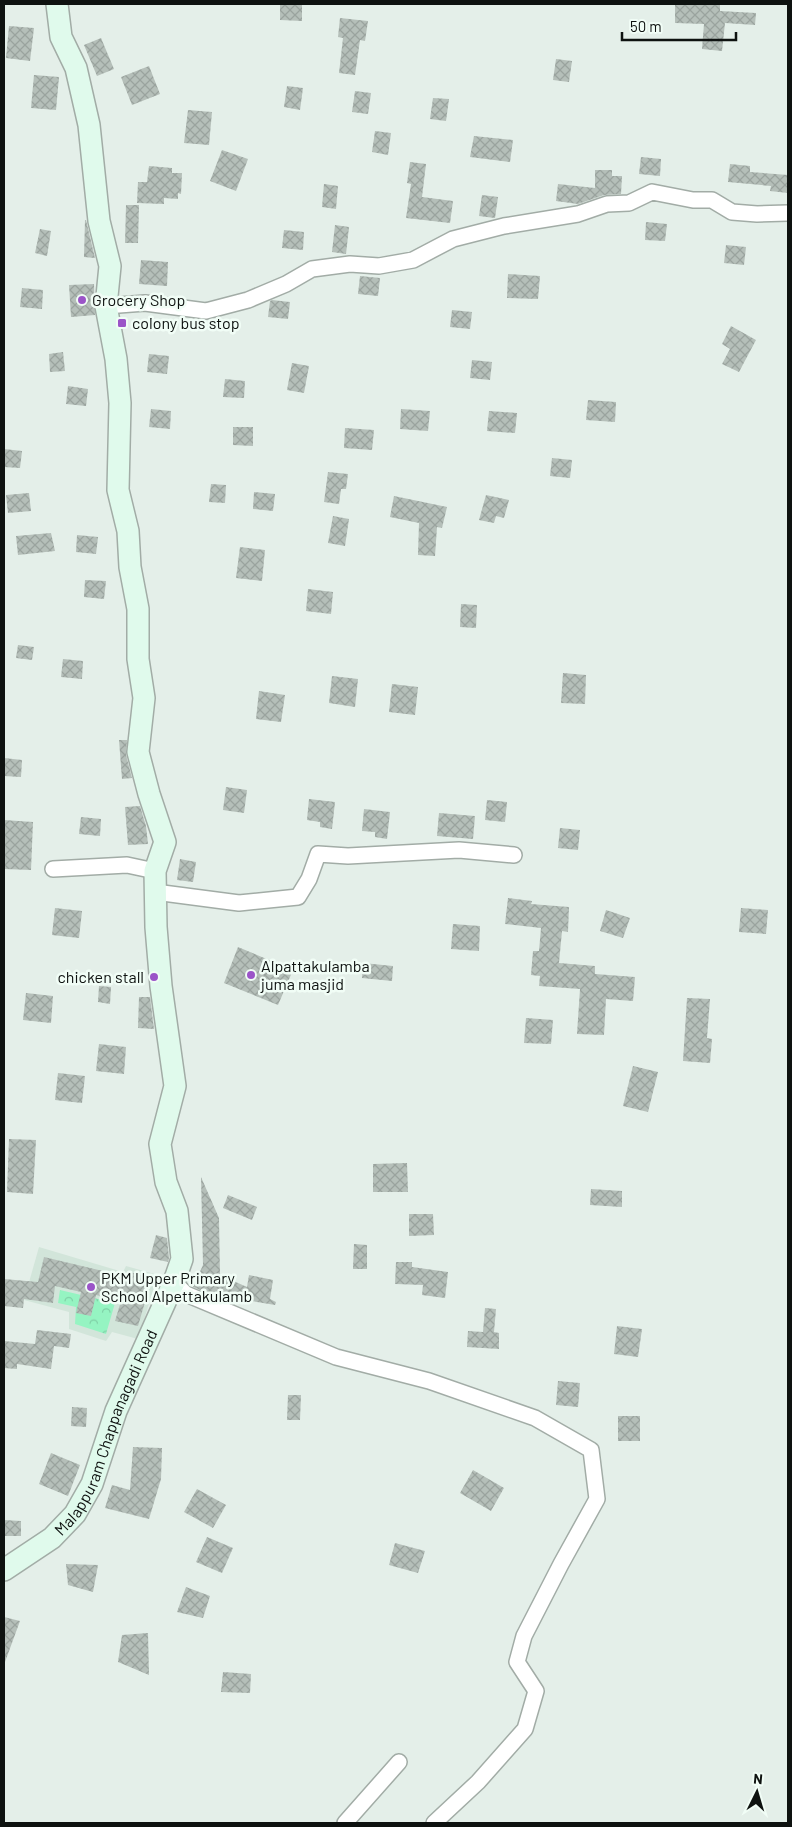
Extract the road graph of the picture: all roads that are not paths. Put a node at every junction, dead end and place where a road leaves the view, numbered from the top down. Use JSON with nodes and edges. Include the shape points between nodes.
{"nodes":[{"id":1,"x":57,"y":4,"type":"edge"},
{"id":2,"x":788,"y":214,"type":"edge"},
{"id":3,"x":106,"y":306,"type":"junction"},
{"id":4,"x":514,"y":855,"type":"dead end"},
{"id":5,"x":53,"y":870,"type":"dead end"},
{"id":6,"x":155,"y":882,"type":"junction"},
{"id":7,"x":174,"y":1282,"type":"junction"},
{"id":8,"x":4,"y":1570,"type":"edge"},
{"id":9,"x":399,"y":1762,"type":"dead end"},
{"id":10,"x":345,"y":1823,"type":"edge"},
{"id":11,"x":434,"y":1823,"type":"edge"}],
"edges":[{"from":1,"to":3,"type":"street","name":"Malappuram Chappanagadi Road","via":[[61,37],[76,68],[89,124],[99,221],[110,266]]},
{"from":2,"to":3,"type":"street","via":[[732,212],[712,200],[693,200],[652,192],[629,202],[607,204],[578,214],[504,226],[453,239],[413,260],[379,266],[350,264],[312,269],[248,300],[206,311],[145,303]]},
{"from":3,"to":6,"type":"street","name":"Malappuram Chappanagadi Road","via":[[120,403],[118,490],[128,531],[130,567],[138,609],[138,659],[144,698],[138,752],[165,842]]},
{"from":4,"to":6,"type":"street","via":[[459,850],[348,856],[318,854],[310,879],[298,897],[238,903]]},
{"from":5,"to":6,"type":"street","via":[[127,865]]},
{"from":6,"to":7,"type":"street","name":"Malappuram Chappanagadi Road","via":[[161,986],[175,1086],[160,1144],[166,1182],[178,1211],[182,1259]]},
{"from":7,"to":8,"type":"street","name":"Malappuram Chappanagadi Road","via":[[116,1411],[92,1484],[75,1514],[52,1538]]},
{"from":7,"to":11,"type":"street","via":[[186,1294],[336,1356],[429,1381],[535,1418],[591,1450],[598,1499],[524,1636],[517,1662],[536,1691],[525,1728],[478,1782]]},
{"from":9,"to":10,"type":"street"}]}
